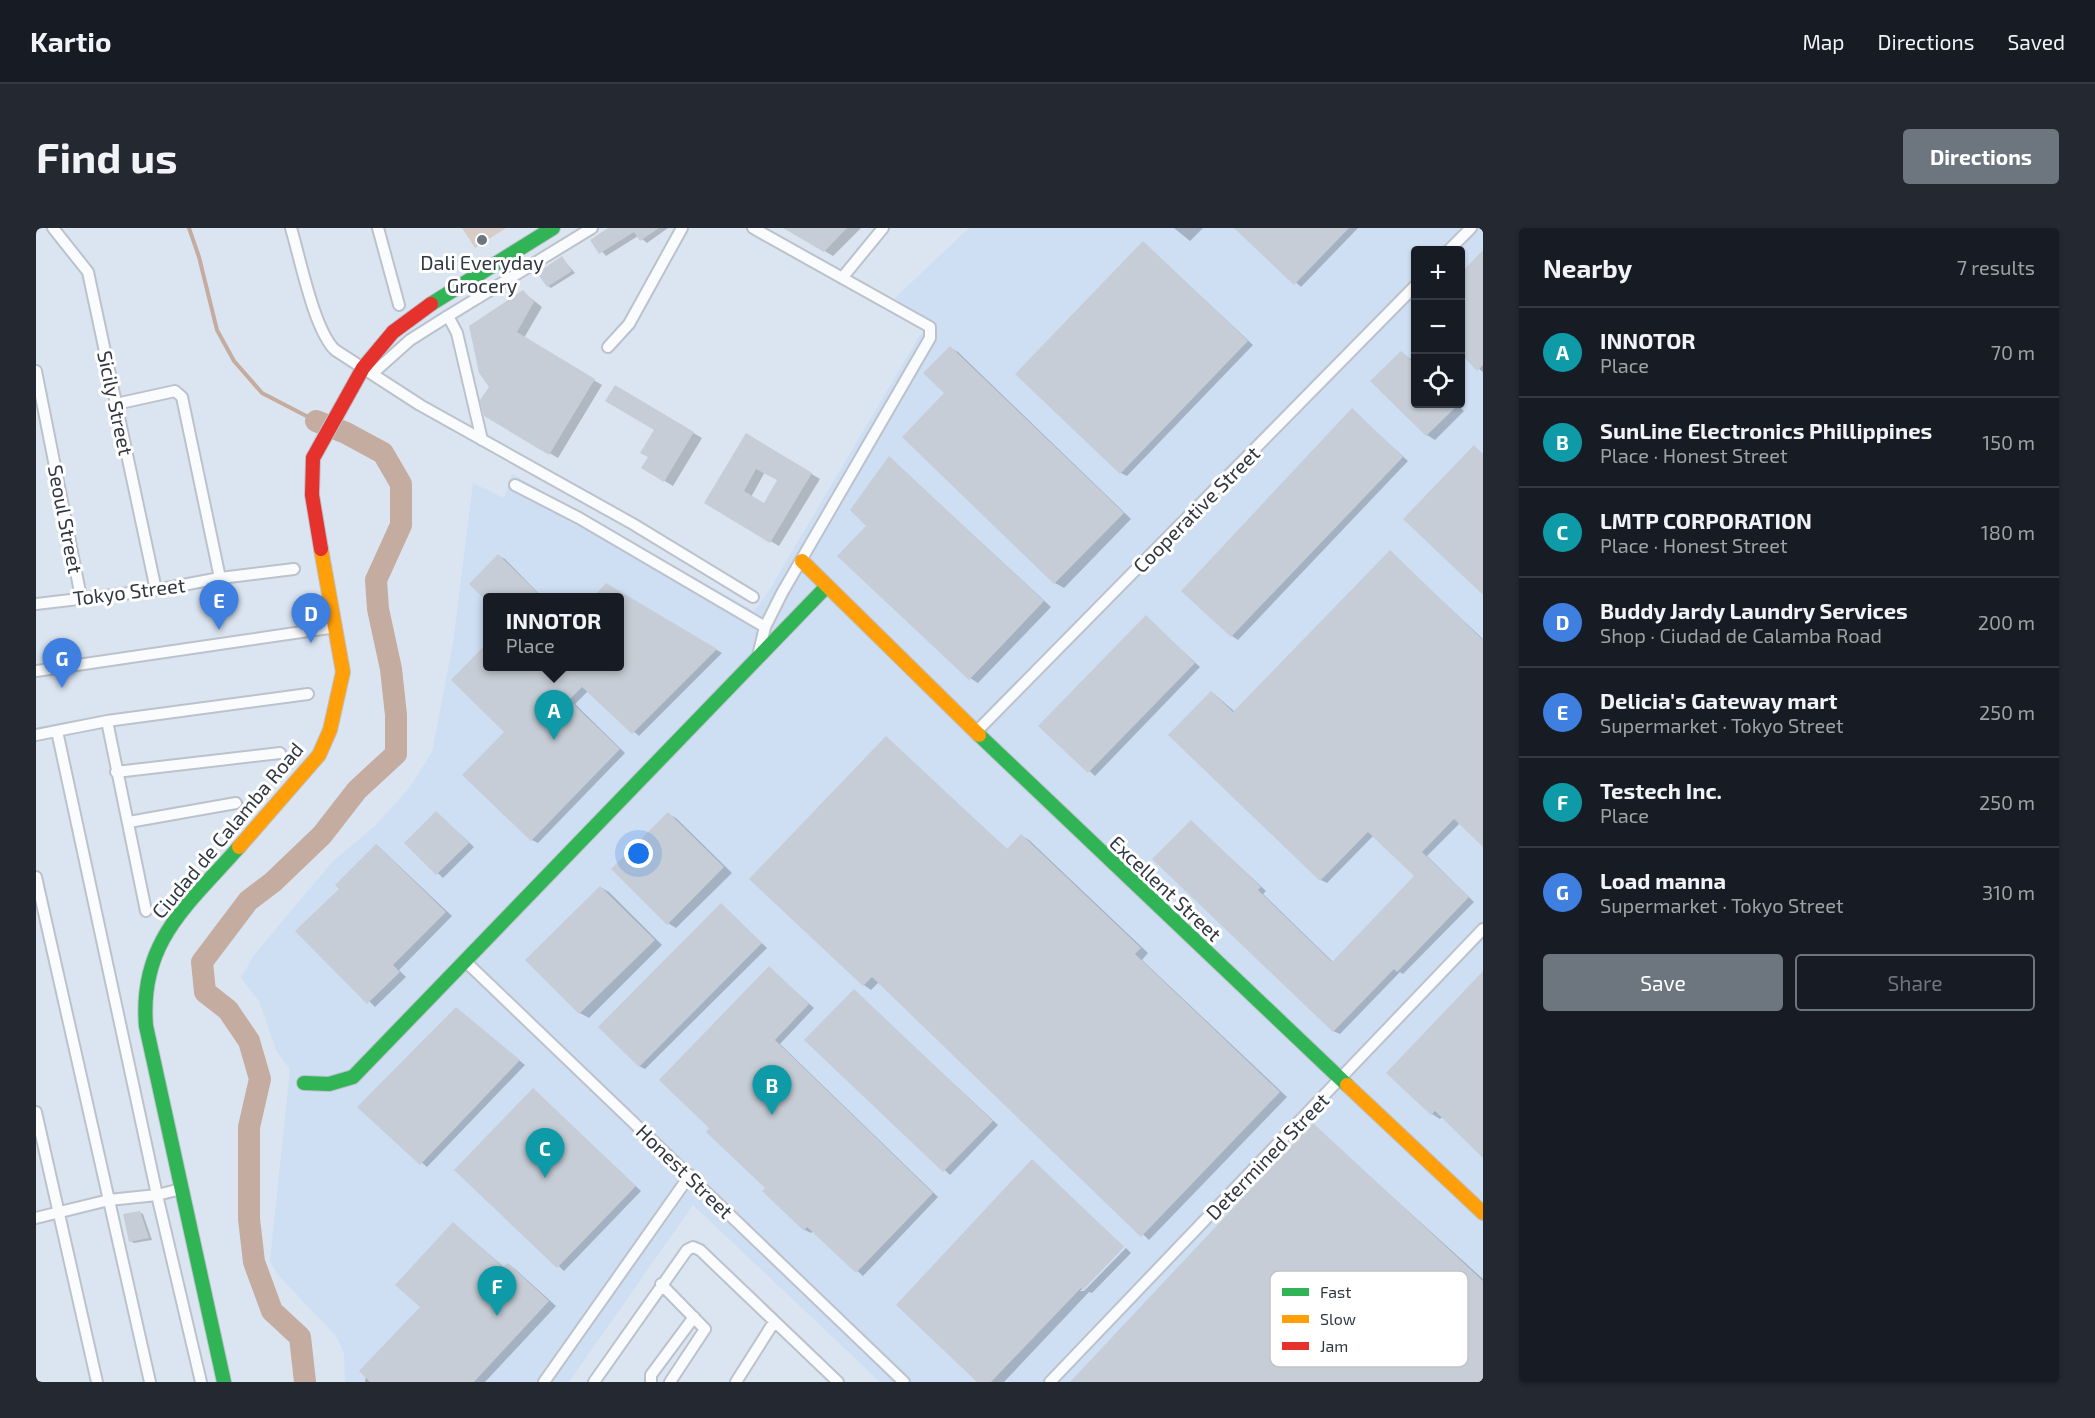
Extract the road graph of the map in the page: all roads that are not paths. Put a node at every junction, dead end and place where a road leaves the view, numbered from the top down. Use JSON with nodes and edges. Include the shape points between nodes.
{"nodes":[{"id":1,"x":52,"y":228,"type":"edge"},
{"id":2,"x":291,"y":228,"type":"edge"},
{"id":3,"x":378,"y":228,"type":"edge"},
{"id":4,"x":553,"y":228,"type":"edge"},
{"id":5,"x":592,"y":228,"type":"edge"},
{"id":6,"x":682,"y":228,"type":"edge"},
{"id":7,"x":753,"y":228,"type":"edge"},
{"id":8,"x":883,"y":228,"type":"edge"},
{"id":9,"x":1471,"y":228,"type":"edge"},
{"id":10,"x":1453,"y":246,"type":"edge"},
{"id":11,"x":842,"y":278,"type":"junction"},
{"id":12,"x":1411,"y":290,"type":"edge"},
{"id":13,"x":399,"y":305,"type":"dead end"},
{"id":14,"x":448,"y":316,"type":"junction"},
{"id":15,"x":608,"y":347,"type":"dead end"},
{"id":16,"x":36,"y":371,"type":"edge"},
{"id":17,"x":367,"y":371,"type":"junction"},
{"id":18,"x":116,"y":404,"type":"junction"},
{"id":19,"x":482,"y":440,"type":"junction"},
{"id":20,"x":515,"y":485,"type":"dead end"},
{"id":21,"x":802,"y":561,"type":"junction"},
{"id":22,"x":294,"y":569,"type":"dead end"},
{"id":23,"x":220,"y":578,"type":"junction"},
{"id":24,"x":827,"y":586,"type":"junction"},
{"id":25,"x":156,"y":590,"type":"junction"},
{"id":26,"x":81,"y":597,"type":"junction"},
{"id":27,"x":753,"y":597,"type":"dead end"},
{"id":28,"x":36,"y":604,"type":"edge"},
{"id":29,"x":336,"y":627,"type":"junction"},
{"id":30,"x":765,"y":627,"type":"junction"},
{"id":31,"x":757,"y":660,"type":"junction"},
{"id":32,"x":36,"y":671,"type":"edge"},
{"id":33,"x":308,"y":694,"type":"dead end"},
{"id":34,"x":107,"y":721,"type":"junction"},
{"id":35,"x":57,"y":731,"type":"junction"},
{"id":36,"x":976,"y":732,"type":"junction"},
{"id":37,"x":36,"y":735,"type":"edge"},
{"id":38,"x":280,"y":753,"type":"dead end"},
{"id":39,"x":116,"y":772,"type":"junction"},
{"id":40,"x":236,"y":803,"type":"dead end"},
{"id":41,"x":129,"y":822,"type":"junction"},
{"id":42,"x":36,"y":877,"type":"edge"},
{"id":43,"x":146,"y":911,"type":"dead end"},
{"id":44,"x":1483,"y":929,"type":"edge"},
{"id":45,"x":465,"y":962,"type":"junction"},
{"id":46,"x":1340,"y":1079,"type":"junction"},
{"id":47,"x":304,"y":1083,"type":"dead end"},
{"id":48,"x":36,"y":1113,"type":"edge"},
{"id":49,"x":690,"y":1175,"type":"junction"},
{"id":50,"x":181,"y":1189,"type":"junction"},
{"id":51,"x":157,"y":1195,"type":"junction"},
{"id":52,"x":109,"y":1200,"type":"junction"},
{"id":53,"x":58,"y":1213,"type":"junction"},
{"id":54,"x":1483,"y":1213,"type":"edge"},
{"id":55,"x":36,"y":1218,"type":"edge"},
{"id":56,"x":661,"y":1284,"type":"junction"},
{"id":57,"x":694,"y":1317,"type":"junction"},
{"id":58,"x":774,"y":1322,"type":"junction"},
{"id":59,"x":97,"y":1382,"type":"edge"},
{"id":60,"x":150,"y":1382,"type":"edge"},
{"id":61,"x":201,"y":1382,"type":"edge"},
{"id":62,"x":224,"y":1382,"type":"edge"},
{"id":63,"x":544,"y":1382,"type":"edge"},
{"id":64,"x":594,"y":1382,"type":"edge"},
{"id":65,"x":651,"y":1382,"type":"edge"},
{"id":66,"x":670,"y":1382,"type":"edge"},
{"id":67,"x":736,"y":1382,"type":"edge"},
{"id":68,"x":838,"y":1382,"type":"edge"},
{"id":69,"x":904,"y":1382,"type":"edge"},
{"id":70,"x":1050,"y":1382,"type":"edge"}],
"edges":[{"from":1,"to":18,"type":"street","name":"Sicily Street","via":[[88,272]]},
{"from":2,"to":17,"type":"street","via":[[324,335],[335,350]]},
{"from":3,"to":13,"type":"street"},
{"from":4,"to":17,"type":"street","name":"Ciudad de Calamba Road","via":[[412,316],[393,332]]},
{"from":5,"to":14,"type":"street"},
{"from":6,"to":15,"type":"street","via":[[629,324]]},
{"from":7,"to":11,"type":"street"},
{"from":8,"to":11,"type":"street"},
{"from":9,"to":10,"type":"street"},
{"from":11,"to":21,"type":"street","via":[[930,327],[930,338]]},
{"from":12,"to":36,"type":"street","name":"Cooperative Street"},
{"from":14,"to":17,"type":"street"},
{"from":14,"to":19,"type":"street","via":[[458,333]]},
{"from":16,"to":26,"type":"street","name":"Seoul Street"},
{"from":17,"to":19,"type":"street"},
{"from":17,"to":29,"type":"street","name":"Ciudad de Calamba Road","via":[[348,391],[316,450],[312,466],[312,495]]},
{"from":18,"to":23,"type":"street","via":[[175,391],[183,397]]},
{"from":18,"to":25,"type":"street","name":"Sicily Street"},
{"from":19,"to":27,"type":"street"},
{"from":20,"to":30,"type":"street"},
{"from":21,"to":24,"type":"street","name":"Excellent Street"},
{"from":21,"to":30,"type":"street"},
{"from":22,"to":23,"type":"street","name":"Tokyo Street"},
{"from":23,"to":25,"type":"street","name":"Tokyo Street"},
{"from":24,"to":31,"type":"street"},
{"from":24,"to":36,"type":"street","name":"Excellent Street"},
{"from":25,"to":26,"type":"street","name":"Tokyo Street"},
{"from":26,"to":28,"type":"street","name":"Tokyo Street"},
{"from":29,"to":32,"type":"street"},
{"from":29,"to":50,"type":"street","name":"Ciudad de Calamba Road","via":[[342,660],[341,689],[319,755],[166,931],[146,975],[146,1026]]},
{"from":30,"to":31,"type":"street"},
{"from":31,"to":45,"type":"street"},
{"from":33,"to":34,"type":"street"},
{"from":34,"to":35,"type":"street"},
{"from":34,"to":39,"type":"street"},
{"from":35,"to":37,"type":"street"},
{"from":35,"to":51,"type":"street"},
{"from":36,"to":46,"type":"street","name":"Excellent Street"},
{"from":38,"to":39,"type":"street"},
{"from":39,"to":41,"type":"street"},
{"from":40,"to":41,"type":"street"},
{"from":41,"to":43,"type":"street"},
{"from":42,"to":52,"type":"street"},
{"from":44,"to":46,"type":"street","name":"Determined Street"},
{"from":45,"to":47,"type":"street","via":[[354,1077],[329,1084]]},
{"from":45,"to":49,"type":"street","name":"Honest Street"},
{"from":46,"to":54,"type":"street","name":"Excellent Street"},
{"from":46,"to":70,"type":"street","name":"Determined Street"},
{"from":48,"to":53,"type":"street"},
{"from":49,"to":63,"type":"street"},
{"from":49,"to":69,"type":"street","name":"Honest Street"},
{"from":50,"to":51,"type":"street"},
{"from":50,"to":62,"type":"street","name":"Ciudad de Calamba Road"},
{"from":51,"to":52,"type":"street"},
{"from":51,"to":61,"type":"street"},
{"from":52,"to":53,"type":"street"},
{"from":52,"to":60,"type":"street"},
{"from":53,"to":55,"type":"street"},
{"from":53,"to":59,"type":"street"},
{"from":56,"to":57,"type":"street"},
{"from":56,"to":58,"type":"street","via":[[693,1247]]},
{"from":56,"to":64,"type":"street"},
{"from":57,"to":65,"type":"street","via":[[651,1375]]},
{"from":57,"to":66,"type":"street","via":[[705,1329],[704,1334]]},
{"from":58,"to":67,"type":"street"},
{"from":58,"to":68,"type":"street"}]}
